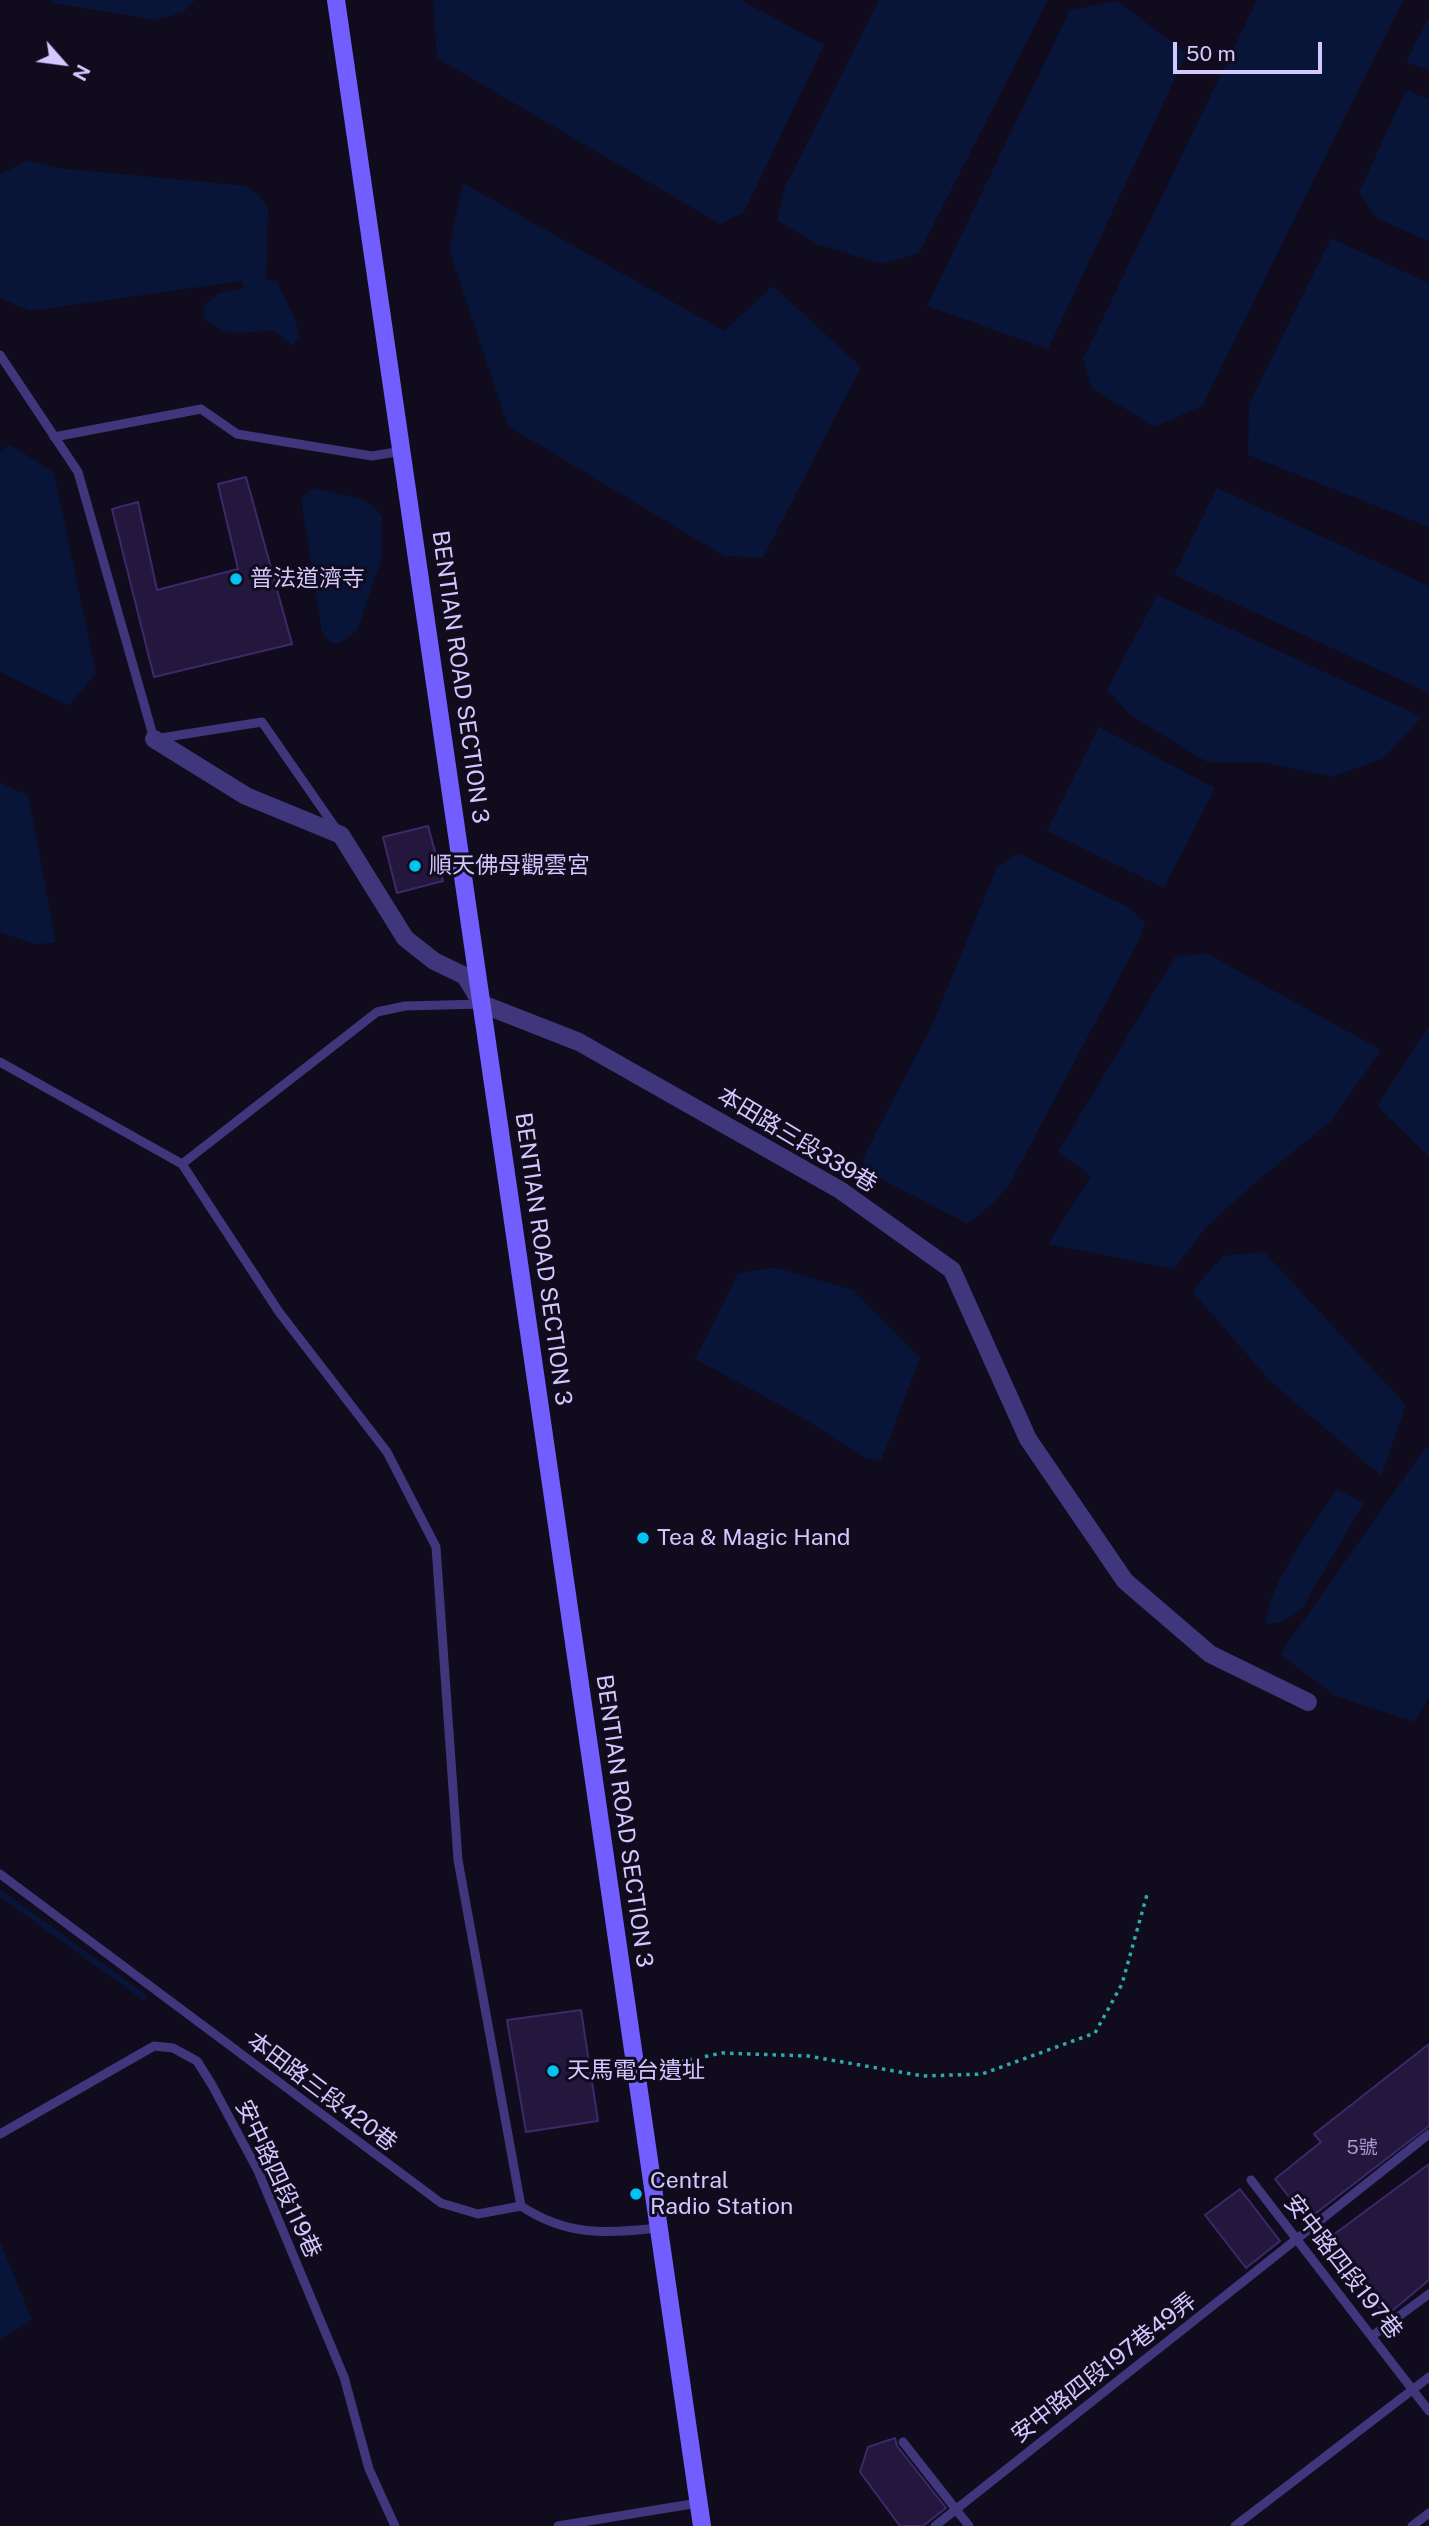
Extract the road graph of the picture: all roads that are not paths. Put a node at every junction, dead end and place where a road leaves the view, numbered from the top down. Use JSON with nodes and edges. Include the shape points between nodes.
{"nodes":[{"id":1,"x":336,"y":0,"type":"edge"},
{"id":2,"x":0,"y":355,"type":"edge"},
{"id":3,"x":54,"y":437,"type":"junction"},
{"id":4,"x":402,"y":451,"type":"junction"},
{"id":5,"x":154,"y":739,"type":"junction"},
{"id":6,"x":341,"y":835,"type":"junction"},
{"id":7,"x":482,"y":1004,"type":"junction"},
{"id":8,"x":0,"y":1062,"type":"edge"},
{"id":9,"x":182,"y":1164,"type":"junction"},
{"id":10,"x":1308,"y":1702,"type":"dead end"},
{"id":11,"x":0,"y":1874,"type":"edge"},
{"id":12,"x":0,"y":2134,"type":"edge"},
{"id":13,"x":1429,"y":2134,"type":"edge"},
{"id":14,"x":1251,"y":2180,"type":"dead end"},
{"id":15,"x":521,"y":2206,"type":"junction"},
{"id":16,"x":658,"y":2228,"type":"junction"},
{"id":17,"x":1297,"y":2240,"type":"junction"},
{"id":18,"x":1429,"y":2294,"type":"edge"},
{"id":19,"x":1372,"y":2336,"type":"junction"},
{"id":20,"x":1429,"y":2377,"type":"edge"},
{"id":21,"x":1412,"y":2390,"type":"junction"},
{"id":22,"x":1429,"y":2411,"type":"edge"},
{"id":23,"x":903,"y":2442,"type":"dead end"},
{"id":24,"x":698,"y":2503,"type":"junction"},
{"id":25,"x":956,"y":2509,"type":"junction"},
{"id":26,"x":1429,"y":2513,"type":"edge"},
{"id":27,"x":395,"y":2526,"type":"edge"},
{"id":28,"x":558,"y":2526,"type":"edge"},
{"id":29,"x":702,"y":2526,"type":"edge"},
{"id":30,"x":936,"y":2526,"type":"edge"},
{"id":31,"x":968,"y":2526,"type":"edge"},
{"id":32,"x":1235,"y":2526,"type":"edge"},
{"id":33,"x":1412,"y":2526,"type":"edge"}],
"edges":[{"from":1,"to":4,"type":"street","name":"BENTIAN ROAD SECTION 3"},
{"from":2,"to":3,"type":"lane"},
{"from":3,"to":4,"type":"lane","via":[[201,409],[237,433],[372,456]]},
{"from":3,"to":5,"type":"lane","via":[[78,472]]},
{"from":4,"to":7,"type":"street","name":"BENTIAN ROAD SECTION 3"},
{"from":5,"to":6,"type":"street","via":[[246,796]]},
{"from":5,"to":6,"type":"lane","via":[[262,722]]},
{"from":6,"to":7,"type":"street","via":[[405,938],[433,961],[465,976]]},
{"from":7,"to":9,"type":"lane","via":[[405,1006],[377,1012]]},
{"from":7,"to":10,"type":"street","name":"本田路三段339巷","via":[[591,1048],[840,1190],[952,1269],[1028,1439],[1125,1581],[1210,1654]]},
{"from":7,"to":16,"type":"street","name":"BENTIAN ROAD SECTION 3"},
{"from":8,"to":9,"type":"lane"},
{"from":9,"to":15,"type":"lane","via":[[279,1312],[387,1451],[436,1547],[458,1860]]},
{"from":11,"to":15,"type":"lane","name":"本田路三段420巷","via":[[441,2203],[478,2214]]},
{"from":12,"to":27,"type":"lane","name":"安中路四段119巷","via":[[153,2046],[173,2048],[197,2061],[258,2171],[344,2377],[369,2469]]},
{"from":13,"to":17,"type":"lane","name":"安中路四段197巷49弄"},
{"from":14,"to":17,"type":"lane","name":"安中路四段197巷"},
{"from":15,"to":16,"type":"lane","via":[[541,2219],[578,2231]]},
{"from":16,"to":24,"type":"street","name":"BENTIAN ROAD SECTION 3"},
{"from":17,"to":19,"type":"lane","name":"安中路四段197巷"},
{"from":17,"to":25,"type":"lane","name":"安中路四段197巷49弄"},
{"from":18,"to":19,"type":"lane"},
{"from":19,"to":21,"type":"lane","name":"安中路四段197巷"},
{"from":20,"to":21,"type":"lane"},
{"from":21,"to":22,"type":"lane","name":"安中路四段197巷"},
{"from":21,"to":32,"type":"lane"},
{"from":23,"to":25,"type":"lane"},
{"from":24,"to":28,"type":"lane"},
{"from":24,"to":29,"type":"street","name":"BENTIAN ROAD SECTION 3"},
{"from":25,"to":30,"type":"lane","name":"安中路四段197巷49弄"},
{"from":25,"to":31,"type":"lane"},
{"from":26,"to":33,"type":"lane"}]}
